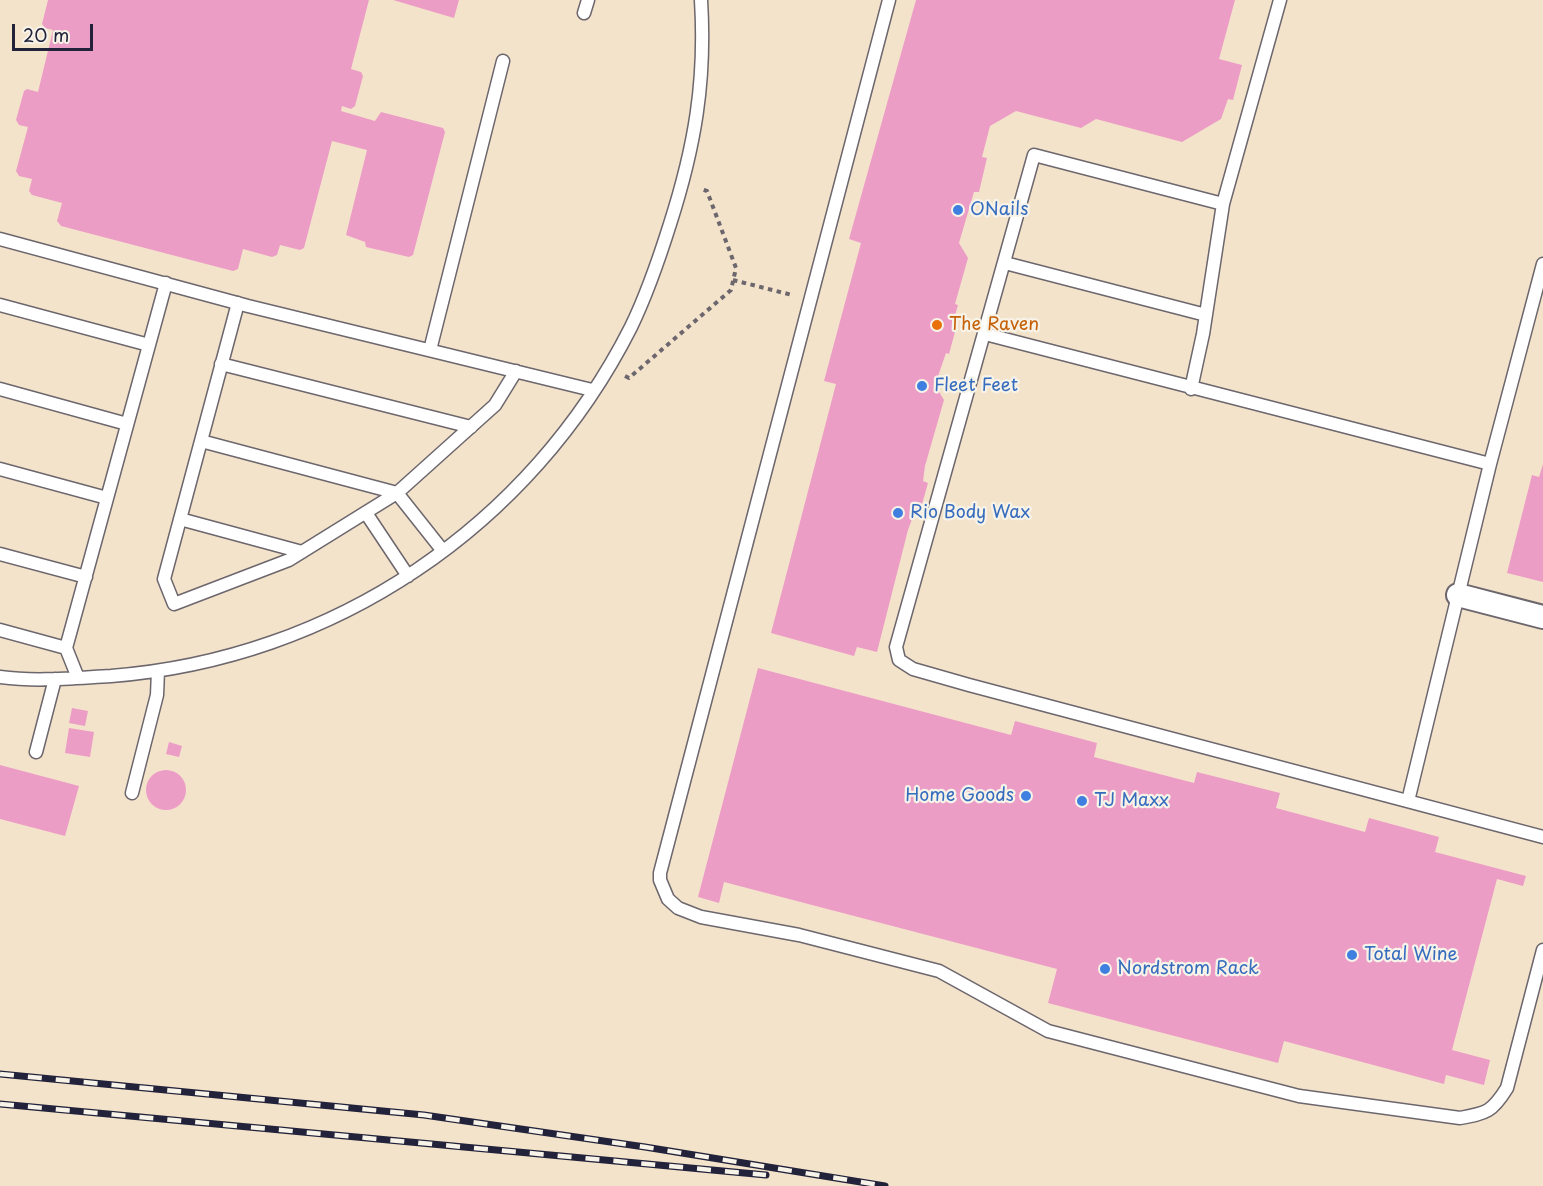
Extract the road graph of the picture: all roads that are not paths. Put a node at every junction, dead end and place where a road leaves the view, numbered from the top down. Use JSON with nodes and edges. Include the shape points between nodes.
{"nodes":[{"id":1,"x":588,"y":0,"type":"edge"},
{"id":2,"x":701,"y":0,"type":"edge"},
{"id":3,"x":889,"y":0,"type":"edge"},
{"id":4,"x":1280,"y":0,"type":"edge"},
{"id":5,"x":584,"y":13,"type":"dead end"},
{"id":6,"x":503,"y":61,"type":"dead end"},
{"id":7,"x":1222,"y":204,"type":"junction"},
{"id":8,"x":0,"y":239,"type":"edge"},
{"id":9,"x":1005,"y":263,"type":"junction"},
{"id":10,"x":1543,"y":264,"type":"edge"},
{"id":11,"x":166,"y":283,"type":"junction"},
{"id":12,"x":238,"y":303,"type":"junction"},
{"id":13,"x":0,"y":306,"type":"edge"},
{"id":14,"x":1206,"y":315,"type":"junction"},
{"id":15,"x":985,"y":334,"type":"junction"},
{"id":16,"x":149,"y":345,"type":"junction"},
{"id":17,"x":430,"y":350,"type":"junction"},
{"id":18,"x":221,"y":364,"type":"junction"},
{"id":19,"x":516,"y":371,"type":"junction"},
{"id":20,"x":0,"y":389,"type":"edge"},
{"id":21,"x":1191,"y":389,"type":"junction"},
{"id":22,"x":592,"y":390,"type":"junction"},
{"id":23,"x":127,"y":424,"type":"junction"},
{"id":24,"x":471,"y":427,"type":"junction"},
{"id":25,"x":201,"y":441,"type":"junction"},
{"id":26,"x":1490,"y":464,"type":"junction"},
{"id":27,"x":0,"y":470,"type":"edge"},
{"id":28,"x":398,"y":493,"type":"junction"},
{"id":29,"x":107,"y":498,"type":"junction"},
{"id":30,"x":366,"y":513,"type":"junction"},
{"id":31,"x":180,"y":519,"type":"junction"},
{"id":32,"x":443,"y":551,"type":"junction"},
{"id":33,"x":302,"y":552,"type":"junction"},
{"id":34,"x":0,"y":554,"type":"edge"},
{"id":35,"x":408,"y":576,"type":"junction"},
{"id":36,"x":86,"y":577,"type":"junction"},
{"id":37,"x":1458,"y":595,"type":"junction"},
{"id":38,"x":1543,"y":617,"type":"edge"},
{"id":39,"x":0,"y":630,"type":"edge"},
{"id":40,"x":66,"y":648,"type":"junction"},
{"id":41,"x":158,"y":671,"type":"junction"},
{"id":42,"x":0,"y":677,"type":"edge"},
{"id":43,"x":78,"y":678,"type":"junction"},
{"id":44,"x":55,"y":679,"type":"junction"},
{"id":45,"x":36,"y":752,"type":"dead end"},
{"id":46,"x":132,"y":794,"type":"dead end"},
{"id":47,"x":1408,"y":801,"type":"junction"},
{"id":48,"x":1543,"y":837,"type":"edge"},
{"id":49,"x":1543,"y":950,"type":"edge"}],
"edges":[{"from":1,"to":5,"type":"lane"},
{"from":2,"to":22,"type":"lane","via":[[699,114],[683,184],[649,286],[630,327]]},
{"from":3,"to":49,"type":"lane","via":[[660,873],[668,899],[678,908],[701,917],[799,935],[939,971],[1048,1031],[1299,1095],[1460,1118],[1485,1113],[1507,1088]]},
{"from":4,"to":7,"type":"lane"},
{"from":6,"to":17,"type":"lane"},
{"from":7,"to":9,"type":"lane","via":[[1034,155]]},
{"from":7,"to":14,"type":"lane"},
{"from":8,"to":11,"type":"lane"},
{"from":9,"to":14,"type":"lane"},
{"from":9,"to":15,"type":"lane"},
{"from":10,"to":26,"type":"lane"},
{"from":11,"to":12,"type":"lane"},
{"from":11,"to":16,"type":"lane"},
{"from":12,"to":17,"type":"lane"},
{"from":12,"to":18,"type":"lane"},
{"from":13,"to":16,"type":"lane"},
{"from":14,"to":21,"type":"lane"},
{"from":15,"to":21,"type":"lane"},
{"from":15,"to":47,"type":"lane","via":[[896,647],[899,660],[935,676]]},
{"from":16,"to":23,"type":"lane"},
{"from":17,"to":19,"type":"lane"},
{"from":18,"to":24,"type":"lane"},
{"from":18,"to":25,"type":"lane"},
{"from":19,"to":22,"type":"lane"},
{"from":19,"to":24,"type":"lane","via":[[495,405]]},
{"from":20,"to":23,"type":"lane"},
{"from":21,"to":26,"type":"lane"},
{"from":22,"to":32,"type":"lane","via":[[532,470]]},
{"from":23,"to":29,"type":"lane"},
{"from":24,"to":28,"type":"lane"},
{"from":25,"to":28,"type":"lane"},
{"from":25,"to":31,"type":"lane"},
{"from":26,"to":37,"type":"lane"},
{"from":27,"to":29,"type":"lane"},
{"from":28,"to":30,"type":"lane"},
{"from":28,"to":32,"type":"lane"},
{"from":29,"to":36,"type":"lane"},
{"from":30,"to":33,"type":"lane"},
{"from":30,"to":35,"type":"lane"},
{"from":31,"to":33,"type":"lane"},
{"from":31,"to":33,"type":"lane","via":[[164,579],[174,604]]},
{"from":32,"to":35,"type":"lane"},
{"from":34,"to":36,"type":"lane"},
{"from":35,"to":41,"type":"lane","via":[[312,628],[232,655]]},
{"from":36,"to":40,"type":"lane"},
{"from":37,"to":38,"type":"street"},
{"from":37,"to":47,"type":"lane"},
{"from":39,"to":40,"type":"lane"},
{"from":40,"to":43,"type":"lane"},
{"from":41,"to":43,"type":"lane"},
{"from":41,"to":46,"type":"lane","via":[[157,695]]},
{"from":42,"to":44,"type":"lane"},
{"from":43,"to":44,"type":"lane"},
{"from":44,"to":45,"type":"lane"},
{"from":47,"to":48,"type":"lane"}]}
